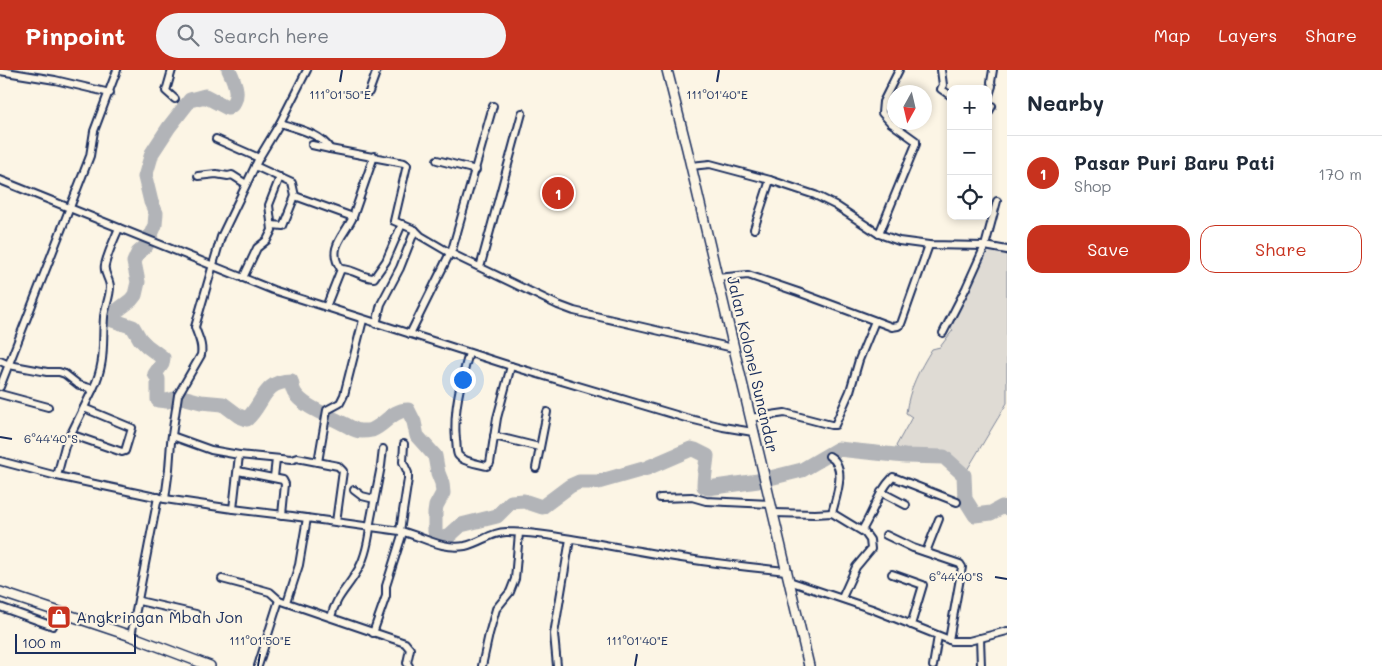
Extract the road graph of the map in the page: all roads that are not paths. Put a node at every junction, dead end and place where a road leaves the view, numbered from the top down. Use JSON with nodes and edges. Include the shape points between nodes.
{"nodes":[{"id":1,"x":117,"y":70,"type":"edge"},
{"id":2,"x":172,"y":70,"type":"edge"},
{"id":3,"x":307,"y":70,"type":"edge"},
{"id":4,"x":376,"y":70,"type":"edge"},
{"id":5,"x":667,"y":70,"type":"edge"},
{"id":6,"x":899,"y":70,"type":"edge"},
{"id":7,"x":942,"y":70,"type":"edge"},
{"id":8,"x":993,"y":70,"type":"edge"},
{"id":9,"x":0,"y":71,"type":"edge"},
{"id":10,"x":992,"y":85,"type":"edge"},
{"id":11,"x":369,"y":92,"type":"dead end"},
{"id":12,"x":110,"y":93,"type":"junction"},
{"id":13,"x":947,"y":93,"type":"edge"},
{"id":14,"x":175,"y":98,"type":"dead end"},
{"id":15,"x":493,"y":106,"type":"dead end"},
{"id":16,"x":522,"y":113,"type":"dead end"},
{"id":17,"x":280,"y":123,"type":"junction"},
{"id":18,"x":216,"y":139,"type":"dead end"},
{"id":19,"x":312,"y":145,"type":"dead end"},
{"id":20,"x":330,"y":149,"type":"junction"},
{"id":21,"x":374,"y":156,"type":"junction"},
{"id":22,"x":259,"y":158,"type":"junction"},
{"id":23,"x":437,"y":160,"type":"dead end"},
{"id":24,"x":255,"y":166,"type":"junction"},
{"id":25,"x":691,"y":166,"type":"junction"},
{"id":26,"x":476,"y":170,"type":"junction"},
{"id":27,"x":198,"y":176,"type":"dead end"},
{"id":28,"x":280,"y":177,"type":"junction"},
{"id":29,"x":0,"y":180,"type":"edge"},
{"id":30,"x":770,"y":180,"type":"junction"},
{"id":31,"x":246,"y":184,"type":"junction"},
{"id":32,"x":295,"y":196,"type":"junction"},
{"id":33,"x":997,"y":201,"type":"dead end"},
{"id":34,"x":68,"y":209,"type":"junction"},
{"id":35,"x":353,"y":217,"type":"junction"},
{"id":36,"x":272,"y":224,"type":"junction"},
{"id":37,"x":402,"y":224,"type":"junction"},
{"id":38,"x":119,"y":228,"type":"junction"},
{"id":39,"x":415,"y":230,"type":"junction"},
{"id":40,"x":754,"y":230,"type":"dead end"},
{"id":41,"x":879,"y":234,"type":"junction"},
{"id":42,"x":929,"y":245,"type":"junction"},
{"id":43,"x":984,"y":246,"type":"junction"},
{"id":44,"x":1007,"y":250,"type":"edge"},
{"id":45,"x":451,"y":251,"type":"junction"},
{"id":46,"x":212,"y":264,"type":"junction"},
{"id":47,"x":480,"y":264,"type":"dead end"},
{"id":48,"x":341,"y":269,"type":"junction"},
{"id":49,"x":243,"y":278,"type":"junction"},
{"id":50,"x":717,"y":278,"type":"junction"},
{"id":51,"x":326,"y":307,"type":"junction"},
{"id":52,"x":363,"y":320,"type":"junction"},
{"id":53,"x":874,"y":321,"type":"junction"},
{"id":54,"x":376,"y":324,"type":"junction"},
{"id":55,"x":943,"y":333,"type":"dead end"},
{"id":56,"x":410,"y":334,"type":"junction"},
{"id":57,"x":734,"y":348,"type":"junction"},
{"id":58,"x":469,"y":353,"type":"junction"},
{"id":59,"x":0,"y":361,"type":"edge"},
{"id":60,"x":9,"y":365,"type":"junction"},
{"id":61,"x":511,"y":366,"type":"junction"},
{"id":62,"x":0,"y":387,"type":"edge"},
{"id":63,"x":93,"y":389,"type":"junction"},
{"id":64,"x":0,"y":394,"type":"edge"},
{"id":65,"x":48,"y":407,"type":"dead end"},
{"id":66,"x":84,"y":408,"type":"junction"},
{"id":67,"x":547,"y":412,"type":"dead end"},
{"id":68,"x":750,"y":418,"type":"junction"},
{"id":69,"x":753,"y":432,"type":"junction"},
{"id":70,"x":70,"y":434,"type":"junction"},
{"id":71,"x":172,"y":436,"type":"junction"},
{"id":72,"x":494,"y":436,"type":"junction"},
{"id":73,"x":404,"y":444,"type":"dead end"},
{"id":74,"x":539,"y":446,"type":"junction"},
{"id":75,"x":383,"y":449,"type":"dead end"},
{"id":76,"x":239,"y":455,"type":"junction"},
{"id":77,"x":276,"y":459,"type":"junction"},
{"id":78,"x":833,"y":460,"type":"dead end"},
{"id":79,"x":0,"y":461,"type":"edge"},
{"id":80,"x":318,"y":462,"type":"junction"},
{"id":81,"x":536,"y":468,"type":"dead end"},
{"id":82,"x":238,"y":471,"type":"junction"},
{"id":83,"x":57,"y":476,"type":"junction"},
{"id":84,"x":274,"y":477,"type":"junction"},
{"id":85,"x":354,"y":490,"type":"dead end"},
{"id":86,"x":881,"y":492,"type":"junction"},
{"id":87,"x":158,"y":497,"type":"junction"},
{"id":88,"x":660,"y":498,"type":"dead end"},
{"id":89,"x":165,"y":499,"type":"junction"},
{"id":90,"x":374,"y":499,"type":"junction"},
{"id":91,"x":957,"y":502,"type":"dead end"},
{"id":92,"x":906,"y":505,"type":"dead end"},
{"id":93,"x":772,"y":509,"type":"junction"},
{"id":94,"x":233,"y":510,"type":"junction"},
{"id":95,"x":832,"y":513,"type":"junction"},
{"id":96,"x":282,"y":515,"type":"junction"},
{"id":97,"x":307,"y":518,"type":"junction"},
{"id":98,"x":939,"y":519,"type":"dead end"},
{"id":99,"x":336,"y":522,"type":"junction"},
{"id":100,"x":370,"y":528,"type":"junction"},
{"id":101,"x":862,"y":530,"type":"junction"},
{"id":102,"x":401,"y":532,"type":"junction"},
{"id":103,"x":519,"y":533,"type":"junction"},
{"id":104,"x":886,"y":535,"type":"dead end"},
{"id":105,"x":570,"y":539,"type":"junction"},
{"id":106,"x":926,"y":552,"type":"junction"},
{"id":107,"x":786,"y":571,"type":"junction"},
{"id":108,"x":892,"y":574,"type":"dead end"},
{"id":109,"x":222,"y":579,"type":"dead end"},
{"id":110,"x":789,"y":580,"type":"junction"},
{"id":111,"x":0,"y":592,"type":"edge"},
{"id":112,"x":842,"y":598,"type":"junction"},
{"id":113,"x":279,"y":600,"type":"junction"},
{"id":114,"x":138,"y":601,"type":"junction"},
{"id":115,"x":287,"y":602,"type":"junction"},
{"id":116,"x":0,"y":608,"type":"edge"},
{"id":117,"x":196,"y":614,"type":"dead end"},
{"id":118,"x":331,"y":618,"type":"junction"},
{"id":119,"x":911,"y":625,"type":"junction"},
{"id":120,"x":53,"y":626,"type":"dead end"},
{"id":121,"x":1007,"y":631,"type":"edge"},
{"id":122,"x":373,"y":633,"type":"junction"},
{"id":123,"x":131,"y":636,"type":"junction"},
{"id":124,"x":938,"y":636,"type":"junction"},
{"id":125,"x":980,"y":638,"type":"junction"},
{"id":126,"x":949,"y":640,"type":"junction"},
{"id":127,"x":210,"y":666,"type":"edge"},
{"id":128,"x":258,"y":666,"type":"edge"},
{"id":129,"x":409,"y":666,"type":"edge"},
{"id":130,"x":482,"y":666,"type":"edge"},
{"id":131,"x":558,"y":666,"type":"edge"},
{"id":132,"x":809,"y":666,"type":"edge"},
{"id":133,"x":933,"y":666,"type":"edge"},
{"id":134,"x":981,"y":666,"type":"edge"}],
"edges":[{"from":1,"to":12,"type":"street"},
{"from":2,"to":14,"type":"street","via":[[166,90]]},
{"from":3,"to":17,"type":"street"},
{"from":4,"to":11,"type":"street"},
{"from":5,"to":25,"type":"main road","name":"Jalan Kolonel Sunandar"},
{"from":6,"to":41,"type":"street","via":[[883,102],[882,113],[916,144]]},
{"from":7,"to":13,"type":"street","via":[[942,90]]},
{"from":8,"to":10,"type":"street"},
{"from":9,"to":12,"type":"street"},
{"from":12,"to":34,"type":"street","via":[[94,130],[90,156]]},
{"from":15,"to":26,"type":"street"},
{"from":16,"to":47,"type":"street"},
{"from":17,"to":20,"type":"street","via":[[313,135]]},
{"from":17,"to":22,"type":"street"},
{"from":18,"to":22,"type":"street"},
{"from":19,"to":20,"type":"street"},
{"from":20,"to":21,"type":"street"},
{"from":21,"to":35,"type":"street"},
{"from":21,"to":37,"type":"street","via":[[407,165],[394,219]]},
{"from":22,"to":24,"type":"street"},
{"from":23,"to":26,"type":"street"},
{"from":24,"to":28,"type":"street"},
{"from":24,"to":31,"type":"street"},
{"from":25,"to":30,"type":"street","via":[[710,164]]},
{"from":25,"to":50,"type":"main road","name":"Jalan Kolonel Sunandar"},
{"from":26,"to":45,"type":"street"},
{"from":27,"to":31,"type":"street","via":[[232,175]]},
{"from":28,"to":32,"type":"street","via":[[292,183]]},
{"from":28,"to":36,"type":"street","via":[[269,205]]},
{"from":29,"to":34,"type":"street"},
{"from":30,"to":40,"type":"street"},
{"from":30,"to":41,"type":"street","via":[[815,195]]},
{"from":31,"to":46,"type":"street"},
{"from":32,"to":35,"type":"street"},
{"from":32,"to":36,"type":"street","via":[[283,226]]},
{"from":33,"to":43,"type":"street"},
{"from":34,"to":38,"type":"street"},
{"from":34,"to":60,"type":"street"},
{"from":35,"to":48,"type":"street","via":[[337,244],[335,261]]},
{"from":36,"to":49,"type":"street","via":[[270,235],[258,248]]},
{"from":37,"to":39,"type":"street"},
{"from":37,"to":48,"type":"street","via":[[386,261],[374,278]]},
{"from":38,"to":46,"type":"street"},
{"from":38,"to":63,"type":"street","via":[[105,265],[110,290],[104,318],[103,358]]},
{"from":39,"to":45,"type":"street"},
{"from":39,"to":54,"type":"street","via":[[381,304]]},
{"from":41,"to":42,"type":"street","via":[[899,241]]},
{"from":42,"to":43,"type":"street"},
{"from":42,"to":53,"type":"street","via":[[901,324],[892,327]]},
{"from":43,"to":44,"type":"street"},
{"from":43,"to":55,"type":"street"},
{"from":45,"to":56,"type":"street"},
{"from":45,"to":57,"type":"street","via":[[532,294],[574,311]]},
{"from":46,"to":49,"type":"street"},
{"from":46,"to":71,"type":"street","via":[[194,327],[202,348],[177,397]]},
{"from":48,"to":51,"type":"street"},
{"from":49,"to":51,"type":"street"},
{"from":50,"to":53,"type":"street","via":[[748,275]]},
{"from":50,"to":57,"type":"main road","name":"Jalan Kolonel Sunandar"},
{"from":51,"to":52,"type":"street"},
{"from":52,"to":54,"type":"street"},
{"from":52,"to":80,"type":"street","via":[[344,396],[340,403],[328,409]]},
{"from":53,"to":68,"type":"street","via":[[835,425],[785,413]]},
{"from":54,"to":56,"type":"street"},
{"from":56,"to":58,"type":"street"},
{"from":57,"to":68,"type":"main road","name":"Jalan Kolonel Sunandar"},
{"from":58,"to":61,"type":"street"},
{"from":58,"to":72,"type":"street","via":[[456,408],[458,454],[489,465]]},
{"from":59,"to":60,"type":"street"},
{"from":60,"to":62,"type":"street"},
{"from":60,"to":63,"type":"street","via":[[59,372],[79,385]]},
{"from":61,"to":69,"type":"street","via":[[686,418]]},
{"from":61,"to":72,"type":"street"},
{"from":63,"to":66,"type":"street"},
{"from":64,"to":65,"type":"street"},
{"from":66,"to":70,"type":"street"},
{"from":66,"to":70,"type":"street","via":[[132,428],[125,451]]},
{"from":67,"to":74,"type":"street"},
{"from":68,"to":69,"type":"main road","name":"Jalan Kolonel Sunandar"},
{"from":69,"to":93,"type":"main road","name":"Jalan Kolonel Sunandar"},
{"from":70,"to":83,"type":"street"},
{"from":71,"to":76,"type":"street","via":[[211,450]]},
{"from":71,"to":89,"type":"street"},
{"from":72,"to":74,"type":"street"},
{"from":73,"to":102,"type":"street","via":[[403,462],[408,479]]},
{"from":74,"to":81,"type":"street"},
{"from":75,"to":90,"type":"street"},
{"from":76,"to":77,"type":"street"},
{"from":76,"to":82,"type":"street"},
{"from":77,"to":80,"type":"street"},
{"from":77,"to":84,"type":"street"},
{"from":78,"to":95,"type":"street","via":[[839,470],[839,481]]},
{"from":79,"to":83,"type":"street"},
{"from":80,"to":99,"type":"street","via":[[338,466],[343,471]]},
{"from":82,"to":84,"type":"street"},
{"from":82,"to":94,"type":"street"},
{"from":83,"to":87,"type":"street"},
{"from":84,"to":96,"type":"street","via":[[285,484]]},
{"from":85,"to":90,"type":"street"},
{"from":86,"to":91,"type":"street","via":[[895,477]]},
{"from":86,"to":92,"type":"street"},
{"from":86,"to":101,"type":"street"},
{"from":87,"to":89,"type":"street"},
{"from":87,"to":114,"type":"street"},
{"from":88,"to":93,"type":"street","via":[[692,497]]},
{"from":89,"to":94,"type":"street"},
{"from":90,"to":100,"type":"street"},
{"from":93,"to":95,"type":"street"},
{"from":93,"to":107,"type":"main road","name":"Jalan Kolonel Sunandar"},
{"from":94,"to":96,"type":"street"},
{"from":95,"to":101,"type":"street"},
{"from":96,"to":97,"type":"street"},
{"from":97,"to":99,"type":"street"},
{"from":97,"to":115,"type":"street","via":[[299,565]]},
{"from":98,"to":106,"type":"street"},
{"from":99,"to":100,"type":"street"},
{"from":100,"to":102,"type":"street"},
{"from":100,"to":118,"type":"street","via":[[361,565],[336,602]]},
{"from":101,"to":112,"type":"street","via":[[870,540],[871,549],[856,567]]},
{"from":102,"to":103,"type":"street","via":[[452,547],[477,543],[501,532]]},
{"from":102,"to":122,"type":"street","via":[[386,596]]},
{"from":103,"to":105,"type":"street"},
{"from":103,"to":130,"type":"street","via":[[516,578],[510,592],[496,609]]},
{"from":104,"to":106,"type":"street"},
{"from":105,"to":107,"type":"street"},
{"from":105,"to":131,"type":"street","via":[[554,634]]},
{"from":106,"to":126,"type":"street","via":[[962,567]]},
{"from":107,"to":110,"type":"main road","name":"Jalan Kolonel Sunandar"},
{"from":108,"to":119,"type":"street","via":[[923,585]]},
{"from":109,"to":113,"type":"street","via":[[270,592]]},
{"from":110,"to":112,"type":"street"},
{"from":110,"to":132,"type":"main road","name":"Jalan Kolonel Sunandar"},
{"from":111,"to":123,"type":"main road"},
{"from":112,"to":119,"type":"street"},
{"from":113,"to":115,"type":"street"},
{"from":113,"to":128,"type":"street"},
{"from":114,"to":117,"type":"street"},
{"from":114,"to":123,"type":"street"},
{"from":115,"to":118,"type":"street"},
{"from":116,"to":120,"type":"street"},
{"from":118,"to":122,"type":"street"},
{"from":119,"to":124,"type":"street"},
{"from":121,"to":125,"type":"street"},
{"from":122,"to":129,"type":"street","via":[[405,644],[410,649]]},
{"from":123,"to":127,"type":"main road"},
{"from":124,"to":126,"type":"street"},
{"from":124,"to":133,"type":"street"},
{"from":125,"to":126,"type":"street"},
{"from":125,"to":134,"type":"street"}]}
